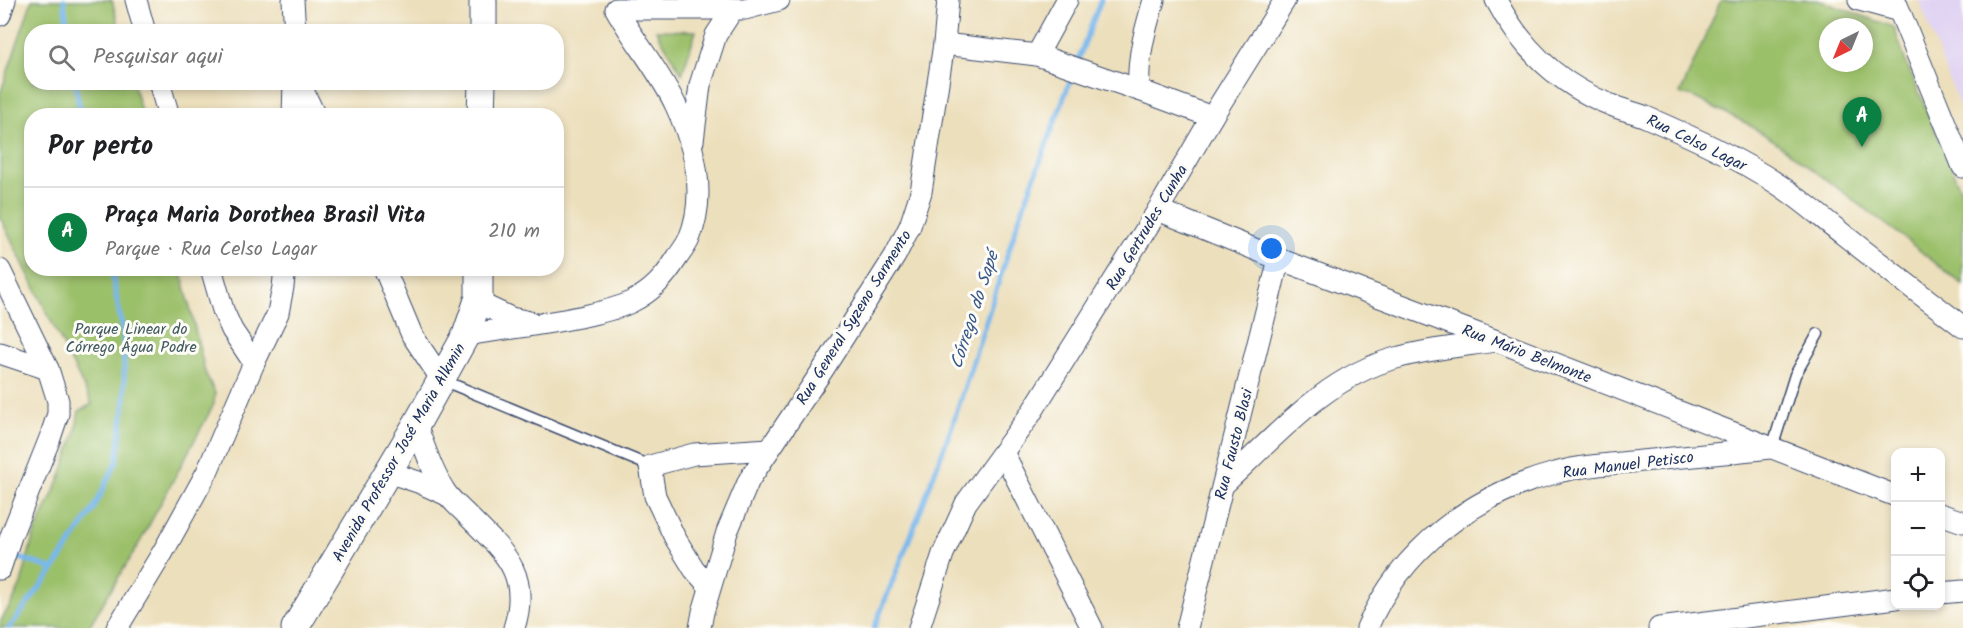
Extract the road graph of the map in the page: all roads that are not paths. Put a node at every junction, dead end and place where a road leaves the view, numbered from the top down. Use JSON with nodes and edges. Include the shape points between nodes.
{"nodes":[{"id":1,"x":6,"y":0,"type":"edge"},
{"id":2,"x":136,"y":0,"type":"edge"},
{"id":3,"x":292,"y":0,"type":"edge"},
{"id":4,"x":483,"y":0,"type":"edge"},
{"id":5,"x":779,"y":0,"type":"edge"},
{"id":6,"x":948,"y":0,"type":"edge"},
{"id":7,"x":1067,"y":0,"type":"edge"},
{"id":8,"x":1154,"y":0,"type":"edge"},
{"id":9,"x":1285,"y":0,"type":"edge"},
{"id":10,"x":1496,"y":0,"type":"edge"},
{"id":11,"x":1859,"y":0,"type":"edge"},
{"id":12,"x":1897,"y":6,"type":"edge"},
{"id":13,"x":733,"y":9,"type":"junction"},
{"id":14,"x":0,"y":15,"type":"edge"},
{"id":15,"x":143,"y":24,"type":"edge"},
{"id":16,"x":294,"y":24,"type":"edge"},
{"id":17,"x":483,"y":24,"type":"edge"},
{"id":18,"x":944,"y":44,"type":"junction"},
{"id":19,"x":1045,"y":58,"type":"junction"},
{"id":20,"x":161,"y":90,"type":"edge"},
{"id":21,"x":295,"y":90,"type":"edge"},
{"id":22,"x":300,"y":90,"type":"edge"},
{"id":23,"x":482,"y":90,"type":"edge"},
{"id":24,"x":1139,"y":90,"type":"junction"},
{"id":25,"x":167,"y":108,"type":"edge"},
{"id":26,"x":294,"y":108,"type":"edge"},
{"id":27,"x":311,"y":108,"type":"edge"},
{"id":28,"x":481,"y":108,"type":"edge"},
{"id":29,"x":1212,"y":117,"type":"junction"},
{"id":30,"x":692,"y":151,"type":"junction"},
{"id":31,"x":1963,"y":167,"type":"edge"},
{"id":32,"x":1158,"y":210,"type":"junction"},
{"id":33,"x":1279,"y":259,"type":"junction"},
{"id":34,"x":0,"y":270,"type":"edge"},
{"id":35,"x":213,"y":276,"type":"edge"},
{"id":36,"x":284,"y":276,"type":"edge"},
{"id":37,"x":387,"y":276,"type":"edge"},
{"id":38,"x":479,"y":276,"type":"edge"},
{"id":39,"x":477,"y":302,"type":"junction"},
{"id":40,"x":543,"y":324,"type":"junction"},
{"id":41,"x":1963,"y":327,"type":"edge"},
{"id":42,"x":1818,"y":334,"type":"dead end"},
{"id":43,"x":466,"y":335,"type":"junction"},
{"id":44,"x":1497,"y":341,"type":"junction"},
{"id":45,"x":0,"y":353,"type":"edge"},
{"id":46,"x":254,"y":363,"type":"junction"},
{"id":47,"x":48,"y":369,"type":"junction"},
{"id":48,"x":442,"y":380,"type":"junction"},
{"id":49,"x":416,"y":425,"type":"junction"},
{"id":50,"x":1772,"y":448,"type":"junction"},
{"id":51,"x":769,"y":449,"type":"junction"},
{"id":52,"x":1003,"y":452,"type":"junction"},
{"id":53,"x":650,"y":466,"type":"junction"},
{"id":54,"x":388,"y":472,"type":"junction"},
{"id":55,"x":1223,"y":485,"type":"junction"},
{"id":56,"x":1891,"y":494,"type":"edge"},
{"id":57,"x":447,"y":495,"type":"junction"},
{"id":58,"x":1945,"y":515,"type":"edge"},
{"id":59,"x":1963,"y":522,"type":"edge"},
{"id":60,"x":4,"y":550,"type":"edge"},
{"id":61,"x":710,"y":587,"type":"junction"},
{"id":62,"x":1963,"y":591,"type":"edge"},
{"id":63,"x":1945,"y":593,"type":"edge"},
{"id":64,"x":1891,"y":599,"type":"edge"},
{"id":65,"x":117,"y":628,"type":"edge"},
{"id":66,"x":295,"y":628,"type":"edge"},
{"id":67,"x":514,"y":628,"type":"edge"},
{"id":68,"x":700,"y":628,"type":"edge"},
{"id":69,"x":919,"y":628,"type":"edge"},
{"id":70,"x":1092,"y":628,"type":"edge"},
{"id":71,"x":1187,"y":628,"type":"edge"},
{"id":72,"x":1367,"y":628,"type":"edge"},
{"id":73,"x":1659,"y":628,"type":"edge"}],
"edges":[{"from":1,"to":14,"type":"street"},
{"from":2,"to":15,"type":"street"},
{"from":3,"to":16,"type":"street"},
{"from":4,"to":17,"type":"street"},
{"from":5,"to":13,"type":"street"},
{"from":6,"to":18,"type":"street","name":"Rua General Syzeno Sarmento"},
{"from":7,"to":19,"type":"street"},
{"from":8,"to":24,"type":"street","via":[[1139,54]]},
{"from":9,"to":29,"type":"street","name":"Rua Gertrudes Cunha"},
{"from":10,"to":41,"type":"street","name":"Rua Celso Lagar","via":[[1522,41],[1562,78],[1611,105],[1728,154],[1779,185]]},
{"from":11,"to":12,"type":"street"},
{"from":12,"to":31,"type":"street"},
{"from":13,"to":30,"type":"street","via":[[716,35],[700,85]]},
{"from":13,"to":30,"type":"street","via":[[616,9],[676,106]]},
{"from":18,"to":19,"type":"street"},
{"from":18,"to":51,"type":"street","name":"Rua General Syzeno Sarmento","via":[[921,192],[910,226],[824,368]]},
{"from":19,"to":24,"type":"street"},
{"from":20,"to":25,"type":"street"},
{"from":21,"to":26,"type":"street"},
{"from":22,"to":27,"type":"street"},
{"from":23,"to":28,"type":"street"},
{"from":24,"to":29,"type":"street"},
{"from":29,"to":32,"type":"street","name":"Rua Gertrudes Cunha"},
{"from":30,"to":40,"type":"street","via":[[697,210],[688,240],[665,276],[632,302]]},
{"from":32,"to":33,"type":"street","name":"Rua Mário Belmonte"},
{"from":32,"to":52,"type":"street","name":"Rua Gertrudes Cunha"},
{"from":33,"to":44,"type":"street","name":"Rua Mário Belmonte"},
{"from":33,"to":55,"type":"street","name":"Rua Fausto Blasi"},
{"from":34,"to":47,"type":"street"},
{"from":35,"to":46,"type":"street","via":[[232,330]]},
{"from":36,"to":46,"type":"street","via":[[278,313]]},
{"from":37,"to":48,"type":"street","via":[[411,335]]},
{"from":38,"to":39,"type":"street","name":"Avenida Professor José Maria Alkmin"},
{"from":39,"to":40,"type":"street","via":[[511,318]]},
{"from":39,"to":43,"type":"street","name":"Avenida Professor José Maria Alkmin"},
{"from":40,"to":43,"type":"street"},
{"from":42,"to":50,"type":"lane","via":[[1795,375]]},
{"from":43,"to":48,"type":"street","name":"Avenida Professor José Maria Alkmin"},
{"from":44,"to":50,"type":"street","name":"Rua Mário Belmonte"},
{"from":44,"to":55,"type":"street","via":[[1396,358],[1345,379],[1314,401]]},
{"from":45,"to":47,"type":"street"},
{"from":46,"to":65,"type":"street","via":[[207,472]]},
{"from":47,"to":60,"type":"street","via":[[58,414]]},
{"from":48,"to":49,"type":"street","name":"Avenida Professor José Maria Alkmin"},
{"from":48,"to":53,"type":"lane"},
{"from":49,"to":54,"type":"street","name":"Avenida Professor José Maria Alkmin"},
{"from":49,"to":57,"type":"street"},
{"from":50,"to":56,"type":"street","name":"Rua Mário Belmonte"},
{"from":50,"to":72,"type":"street","name":"Rua Manuel Petisco","via":[[1557,472],[1496,495],[1462,513],[1426,544],[1388,590]]},
{"from":51,"to":53,"type":"street","via":[[694,454]]},
{"from":51,"to":61,"type":"street","name":"Rua General Syzeno Sarmento","via":[[749,480]]},
{"from":52,"to":69,"type":"street","name":"Rua Gertrudes Cunha","via":[[966,503],[943,554]]},
{"from":52,"to":70,"type":"street"},
{"from":53,"to":61,"type":"street","via":[[655,496],[675,538]]},
{"from":54,"to":57,"type":"street"},
{"from":54,"to":66,"type":"street","name":"Avenida Professor José Maria Alkmin"},
{"from":55,"to":71,"type":"street","name":"Rua Fausto Blasi"},
{"from":57,"to":67,"type":"street","via":[[513,567],[520,610]]},
{"from":58,"to":59,"type":"street"},
{"from":61,"to":68,"type":"street","name":"Rua General Syzeno Sarmento"},
{"from":62,"to":63,"type":"street"},
{"from":64,"to":73,"type":"street"}]}
